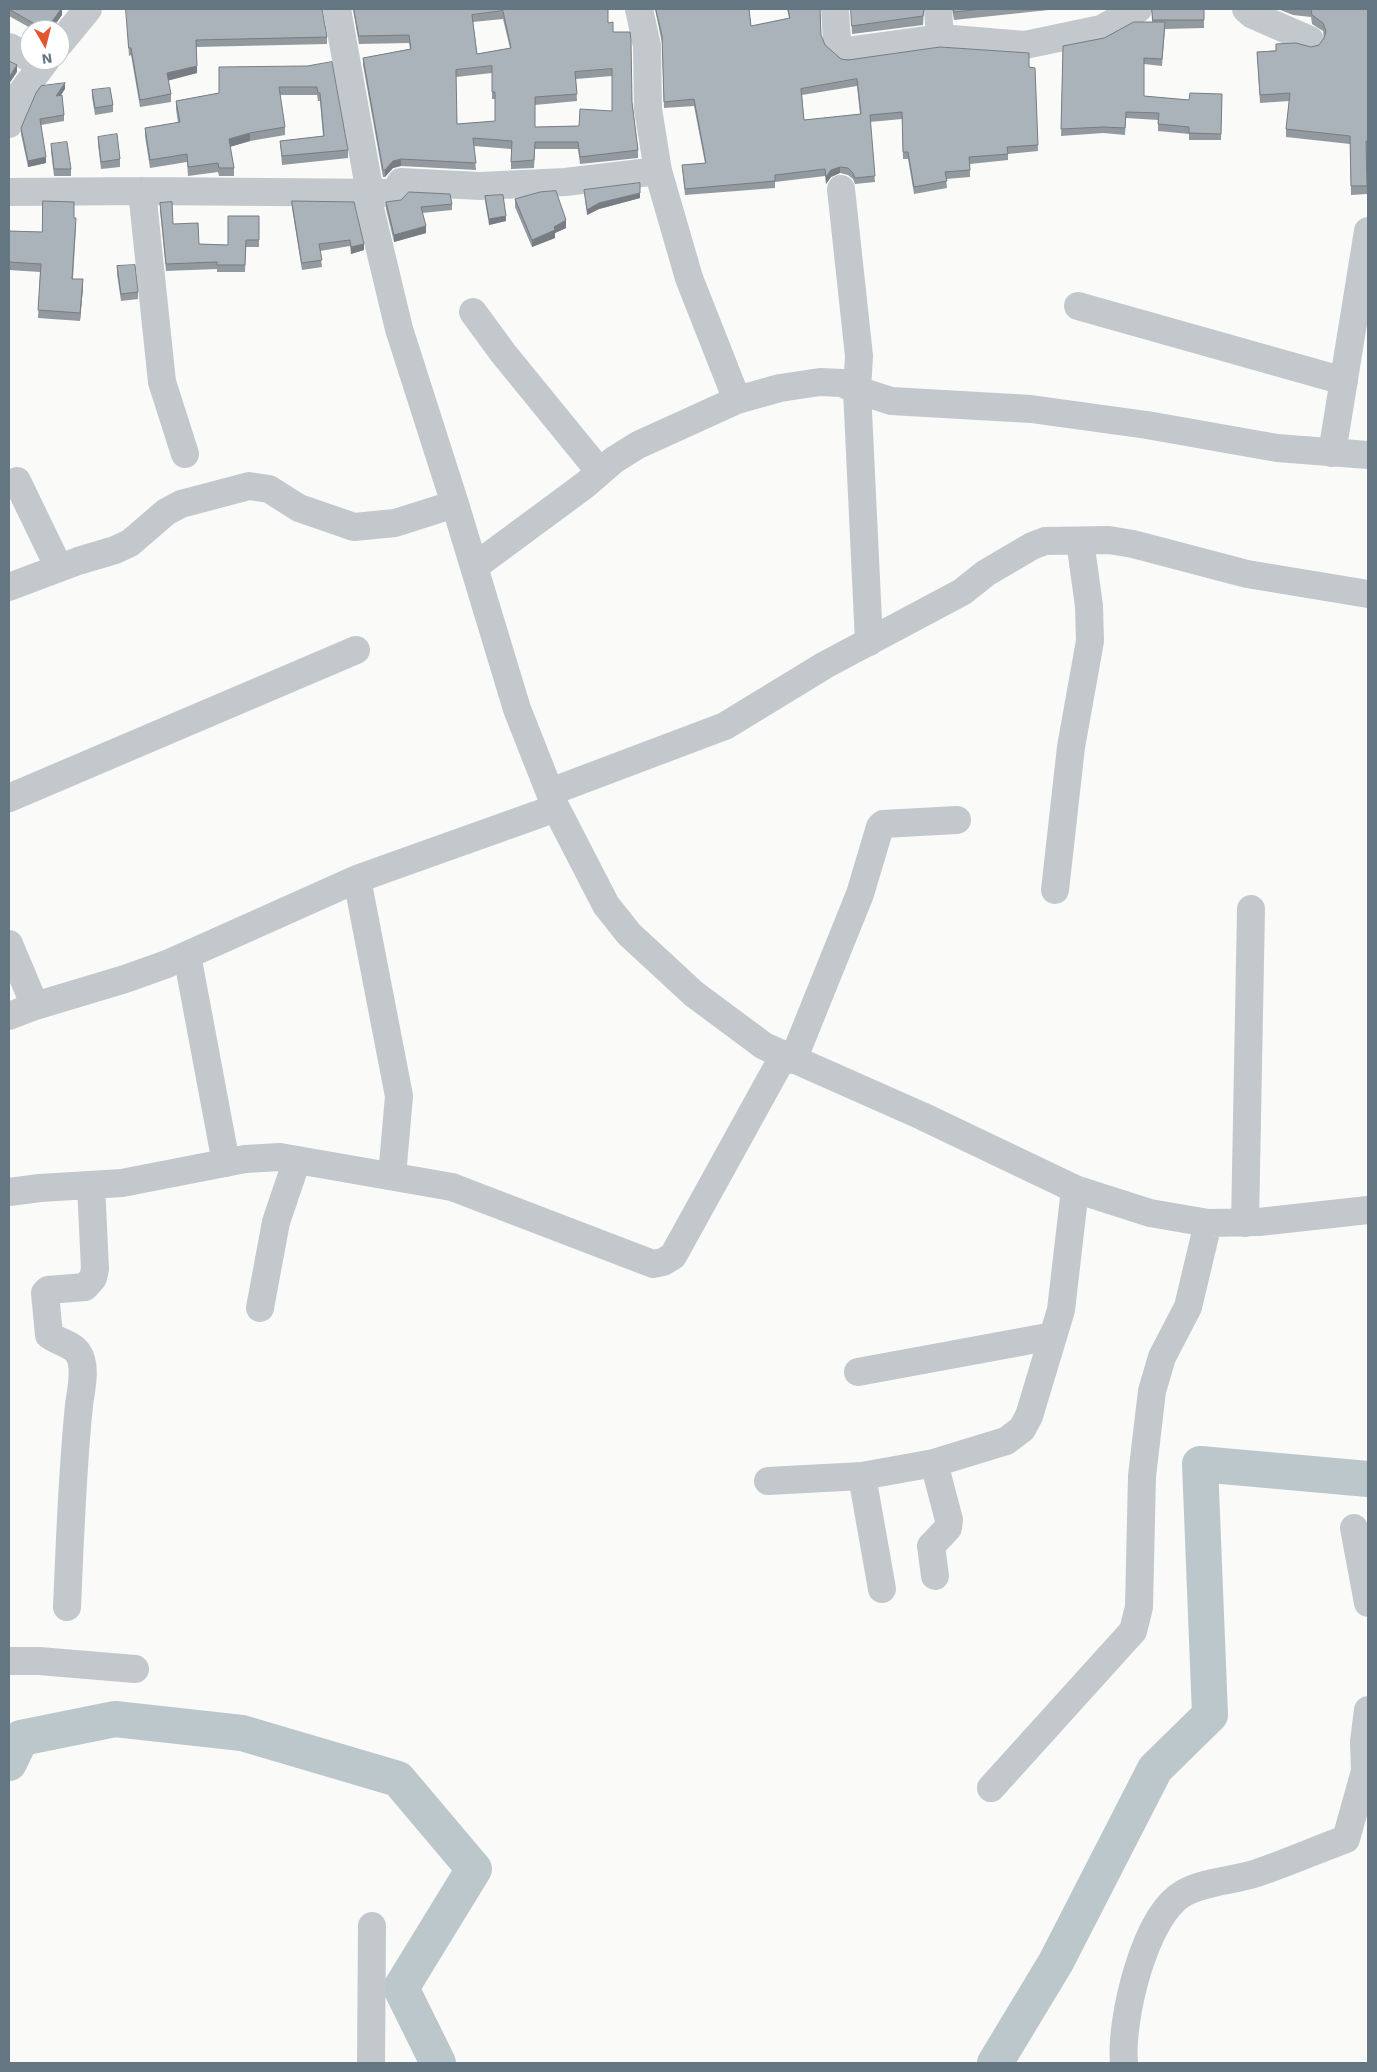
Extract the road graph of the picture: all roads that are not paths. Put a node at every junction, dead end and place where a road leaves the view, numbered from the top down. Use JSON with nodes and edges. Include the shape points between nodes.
{"nodes":[{"id":1,"x":88,"y":9,"type":"edge"},
{"id":2,"x":338,"y":9,"type":"edge"},
{"id":3,"x":639,"y":9,"type":"edge"},
{"id":4,"x":835,"y":9,"type":"edge"},
{"id":5,"x":938,"y":9,"type":"edge"},
{"id":6,"x":1138,"y":9,"type":"edge"},
{"id":7,"x":1246,"y":9,"type":"edge"},
{"id":8,"x":70,"y":31,"type":"edge"},
{"id":9,"x":940,"y":38,"type":"junction"},
{"id":10,"x":1310,"y":40,"type":"dead end"},
{"id":11,"x":33,"y":70,"type":"edge"},
{"id":12,"x":9,"y":124,"type":"edge"},
{"id":13,"x":658,"y":171,"type":"junction"},
{"id":14,"x":841,"y":189,"type":"dead end"},
{"id":15,"x":142,"y":191,"type":"junction"},
{"id":16,"x":9,"y":192,"type":"edge"},
{"id":17,"x":370,"y":194,"type":"junction"},
{"id":18,"x":1368,"y":231,"type":"edge"},
{"id":19,"x":1078,"y":306,"type":"dead end"},
{"id":20,"x":473,"y":312,"type":"dead end"},
{"id":21,"x":1344,"y":380,"type":"junction"},
{"id":22,"x":857,"y":390,"type":"junction"},
{"id":23,"x":737,"y":400,"type":"junction"},
{"id":24,"x":1332,"y":453,"type":"junction"},
{"id":25,"x":185,"y":454,"type":"dead end"},
{"id":26,"x":1368,"y":455,"type":"edge"},
{"id":27,"x":600,"y":472,"type":"junction"},
{"id":28,"x":17,"y":481,"type":"dead end"},
{"id":29,"x":455,"y":504,"type":"junction"},
{"id":30,"x":1080,"y":541,"type":"junction"},
{"id":31,"x":474,"y":567,"type":"junction"},
{"id":32,"x":59,"y":568,"type":"junction"},
{"id":33,"x":9,"y":587,"type":"edge"},
{"id":34,"x":1368,"y":594,"type":"edge"},
{"id":35,"x":869,"y":642,"type":"junction"},
{"id":36,"x":356,"y":650,"type":"dead end"},
{"id":37,"x":9,"y":798,"type":"edge"},
{"id":38,"x":553,"y":800,"type":"junction"},
{"id":39,"x":957,"y":820,"type":"dead end"},
{"id":40,"x":358,"y":879,"type":"junction"},
{"id":41,"x":1055,"y":890,"type":"dead end"},
{"id":42,"x":1251,"y":909,"type":"dead end"},
{"id":43,"x":9,"y":944,"type":"edge"},
{"id":44,"x":187,"y":955,"type":"junction"},
{"id":45,"x":35,"y":1006,"type":"junction"},
{"id":46,"x":9,"y":1016,"type":"edge"},
{"id":47,"x":788,"y":1057,"type":"junction"},
{"id":48,"x":297,"y":1160,"type":"junction"},
{"id":49,"x":226,"y":1163,"type":"junction"},
{"id":50,"x":392,"y":1176,"type":"junction"},
{"id":51,"x":90,"y":1185,"type":"junction"},
{"id":52,"x":1076,"y":1189,"type":"junction"},
{"id":53,"x":9,"y":1192,"type":"edge"},
{"id":54,"x":1368,"y":1210,"type":"edge"},
{"id":55,"x":1208,"y":1223,"type":"junction"},
{"id":56,"x":1245,"y":1223,"type":"junction"},
{"id":57,"x":260,"y":1308,"type":"dead end"},
{"id":58,"x":1054,"y":1336,"type":"junction"},
{"id":59,"x":858,"y":1372,"type":"dead end"},
{"id":60,"x":934,"y":1463,"type":"junction"},
{"id":61,"x":862,"y":1476,"type":"junction"},
{"id":62,"x":768,"y":1481,"type":"dead end"},
{"id":63,"x":1354,"y":1528,"type":"dead end"},
{"id":64,"x":935,"y":1576,"type":"dead end"},
{"id":65,"x":882,"y":1589,"type":"dead end"},
{"id":66,"x":1368,"y":1603,"type":"edge"},
{"id":67,"x":67,"y":1607,"type":"dead end"},
{"id":68,"x":9,"y":1661,"type":"edge"},
{"id":69,"x":135,"y":1670,"type":"dead end"},
{"id":70,"x":1368,"y":1710,"type":"edge"},
{"id":71,"x":992,"y":1788,"type":"dead end"},
{"id":72,"x":1364,"y":1790,"type":"edge"},
{"id":73,"x":372,"y":1926,"type":"dead end"},
{"id":74,"x":371,"y":2063,"type":"edge"},
{"id":75,"x":1124,"y":2063,"type":"edge"}],
"edges":[{"from":1,"to":8,"type":"street"},
{"from":2,"to":17,"type":"street"},
{"from":3,"to":13,"type":"street","via":[[647,46],[648,109]]},
{"from":4,"to":9,"type":"street","via":[[838,41],[846,52]]},
{"from":5,"to":9,"type":"street"},
{"from":6,"to":9,"type":"street","via":[[1101,29],[1025,45]]},
{"from":7,"to":10,"type":"street"},
{"from":11,"to":12,"type":"street"},
{"from":13,"to":17,"type":"street","via":[[564,182],[480,186],[401,182],[394,193]]},
{"from":13,"to":23,"type":"street","via":[[689,278]]},
{"from":14,"to":22,"type":"street","via":[[859,356]]},
{"from":15,"to":16,"type":"street"},
{"from":15,"to":17,"type":"street"},
{"from":15,"to":25,"type":"street","via":[[162,382]]},
{"from":17,"to":29,"type":"street","via":[[370,208],[399,329]]},
{"from":18,"to":21,"type":"street"},
{"from":19,"to":21,"type":"street"},
{"from":20,"to":27,"type":"street"},
{"from":21,"to":24,"type":"street"},
{"from":22,"to":23,"type":"street","via":[[842,383],[820,382],[780,388]]},
{"from":22,"to":24,"type":"street","via":[[891,402],[1031,409],[1277,448]]},
{"from":22,"to":35,"type":"street"},
{"from":23,"to":27,"type":"street","via":[[638,445]]},
{"from":24,"to":26,"type":"street"},
{"from":27,"to":31,"type":"street"},
{"from":28,"to":32,"type":"street"},
{"from":29,"to":31,"type":"street"},
{"from":29,"to":32,"type":"street","via":[[395,523],[354,527],[299,508],[268,489],[249,486],[180,504],[115,550]]},
{"from":30,"to":34,"type":"street","via":[[1109,540],[1133,544],[1247,574]]},
{"from":30,"to":35,"type":"street","via":[[1045,541],[1032,546],[986,572],[962,592]]},
{"from":30,"to":41,"type":"street","via":[[1090,641],[1071,747]]},
{"from":31,"to":38,"type":"street","via":[[517,709]]},
{"from":32,"to":33,"type":"street"},
{"from":35,"to":38,"type":"street","via":[[725,726]]},
{"from":36,"to":37,"type":"street"},
{"from":38,"to":40,"type":"street"},
{"from":38,"to":47,"type":"street","via":[[606,905],[629,934],[694,994],[764,1046]]},
{"from":39,"to":47,"type":"street","via":[[883,824],[880,827],[860,894]]},
{"from":40,"to":44,"type":"street"},
{"from":40,"to":50,"type":"street","via":[[400,1096]]},
{"from":42,"to":56,"type":"street"},
{"from":43,"to":45,"type":"street"},
{"from":44,"to":45,"type":"street","via":[[125,979]]},
{"from":44,"to":49,"type":"street"},
{"from":45,"to":46,"type":"street"},
{"from":47,"to":50,"type":"street","via":[[673,1256],[663,1262],[653,1264],[452,1186]]},
{"from":47,"to":52,"type":"street"},
{"from":48,"to":49,"type":"street","via":[[280,1157]]},
{"from":48,"to":50,"type":"street"},
{"from":48,"to":57,"type":"street","via":[[276,1222]]},
{"from":49,"to":51,"type":"street","via":[[122,1184]]},
{"from":51,"to":53,"type":"street"},
{"from":51,"to":67,"type":"street","via":[[93,1278],[85,1287],[51,1289],[45,1293],[49,1335],[79,1353],[82,1370],[73,1462]]},
{"from":52,"to":55,"type":"street","via":[[1150,1214]]},
{"from":52,"to":58,"type":"street","via":[[1061,1310]]},
{"from":54,"to":56,"type":"street"},
{"from":55,"to":56,"type":"street"},
{"from":55,"to":71,"type":"street","via":[[1188,1307],[1162,1357],[1152,1391],[1142,1476],[1140,1607],[1132,1631]]},
{"from":58,"to":59,"type":"street"},
{"from":58,"to":60,"type":"street","via":[[1022,1429],[1006,1441]]},
{"from":60,"to":61,"type":"street"},
{"from":60,"to":64,"type":"street","via":[[949,1520],[948,1528],[931,1546]]},
{"from":61,"to":62,"type":"street"},
{"from":61,"to":65,"type":"street"},
{"from":63,"to":66,"type":"street"},
{"from":68,"to":69,"type":"street"},
{"from":70,"to":72,"type":"street"},
{"from":72,"to":75,"type":"street","via":[[1346,1839],[1256,1874],[1195,1888],[1170,1904],[1151,1932],[1130,1995],[1122,2048]]},
{"from":73,"to":74,"type":"street"}]}
